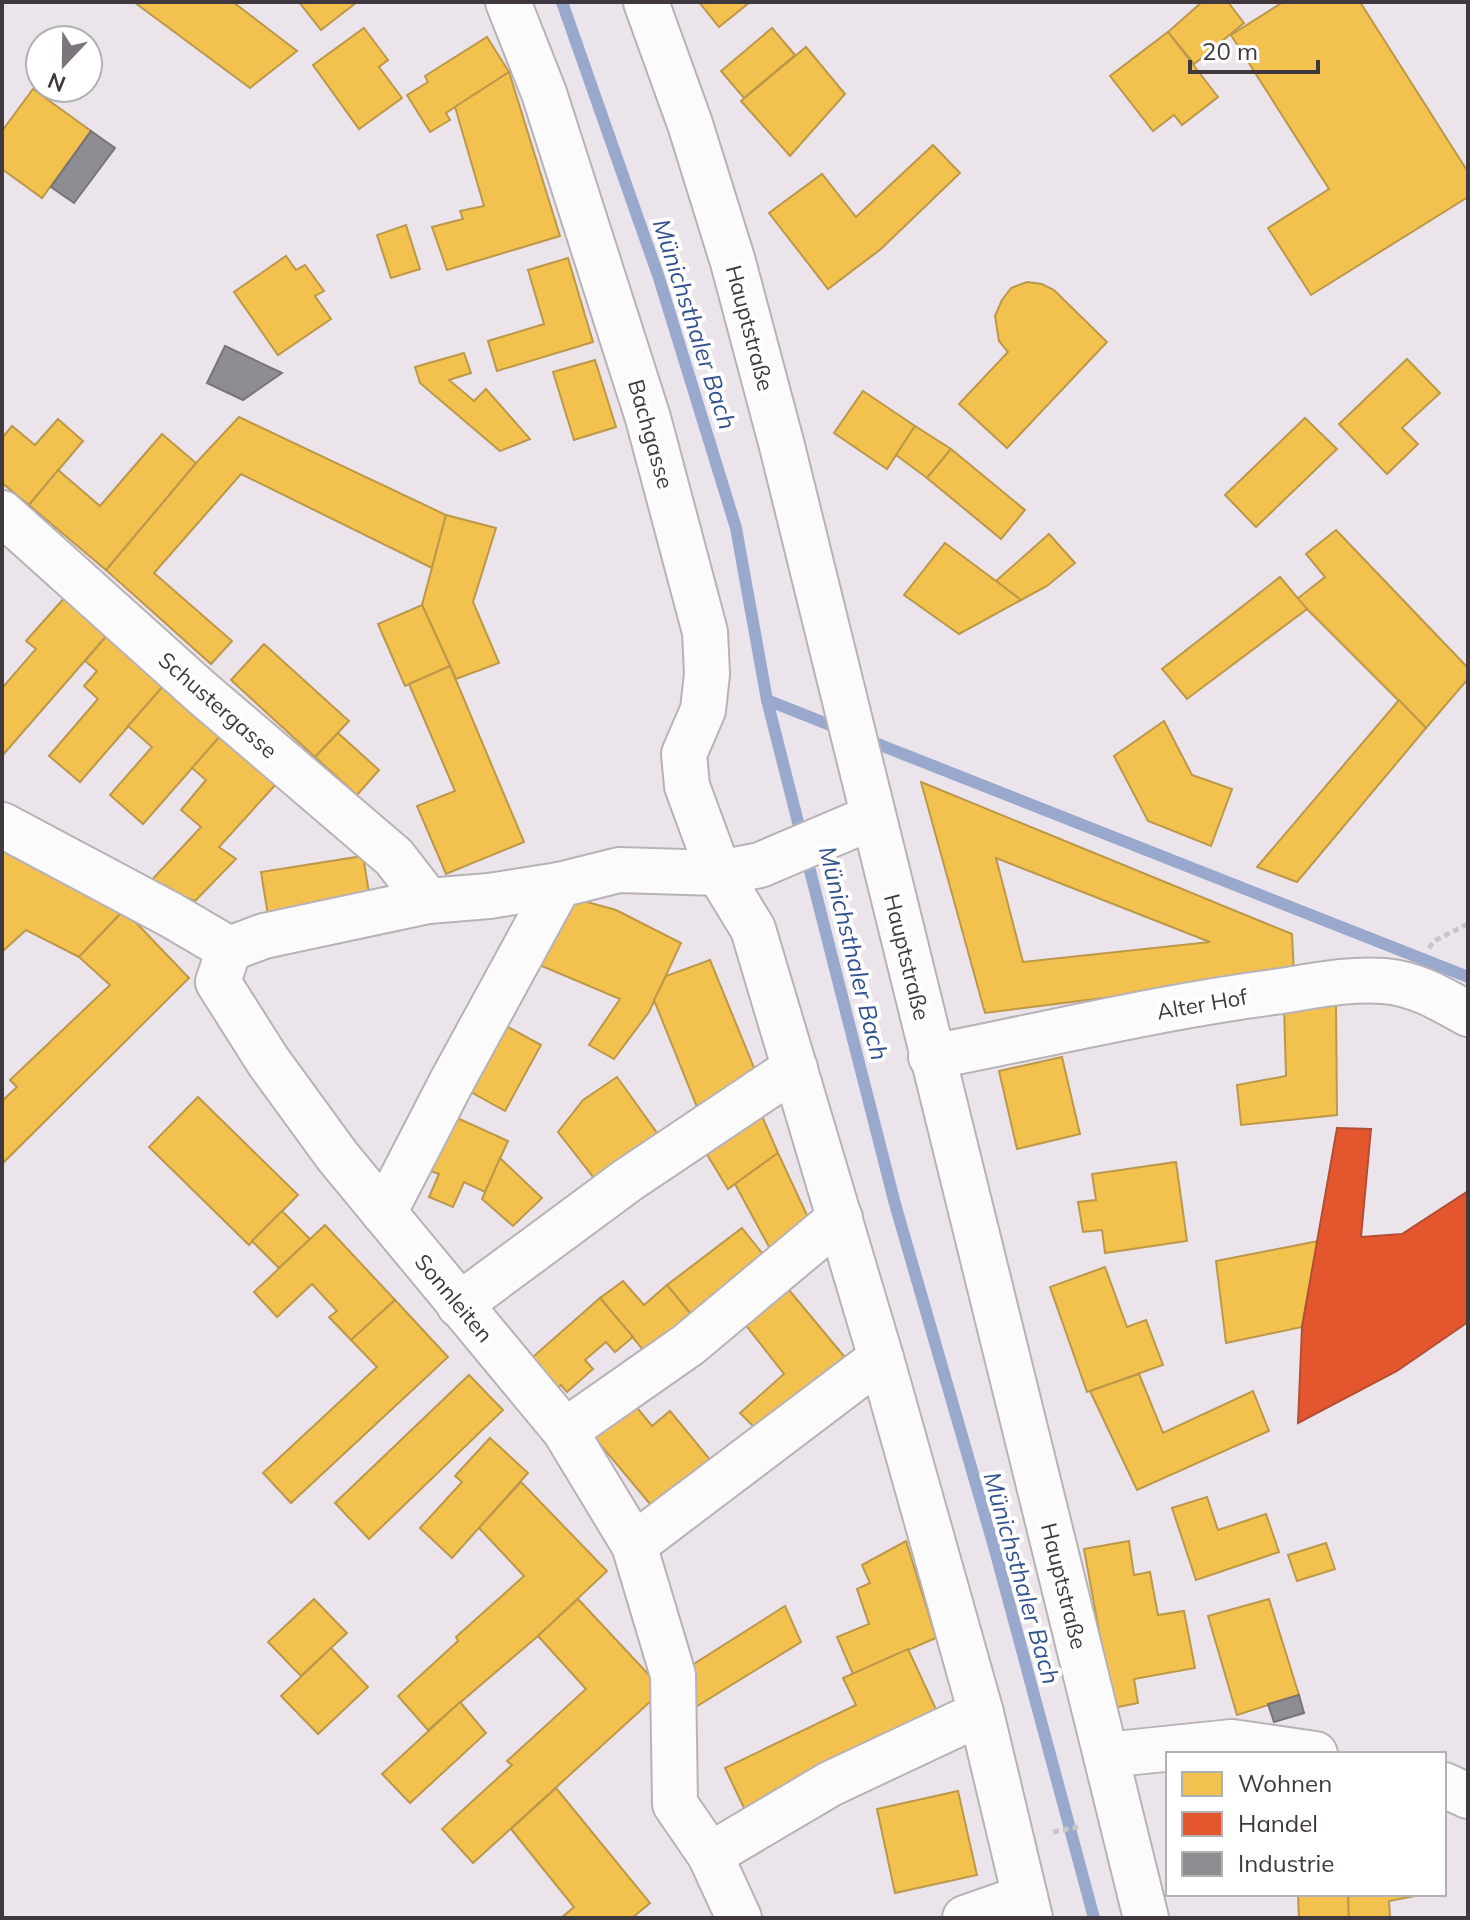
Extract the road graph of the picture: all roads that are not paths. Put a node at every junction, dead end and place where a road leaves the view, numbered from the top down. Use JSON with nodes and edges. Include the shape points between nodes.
{"nodes":[{"id":1,"x":508,"y":2,"type":"edge"},
{"id":2,"x":646,"y":2,"type":"edge"},
{"id":3,"x":2,"y":513,"type":"edge"},
{"id":4,"x":873,"y":817,"type":"junction"},
{"id":5,"x":2,"y":825,"type":"edge"},
{"id":6,"x":740,"y":869,"type":"junction"},
{"id":7,"x":559,"y":885,"type":"junction"},
{"id":8,"x":428,"y":901,"type":"junction"},
{"id":9,"x":229,"y":949,"type":"junction"},
{"id":10,"x":1468,"y":1014,"type":"edge"},
{"id":11,"x":931,"y":1057,"type":"junction"},
{"id":12,"x":795,"y":1068,"type":"junction"},
{"id":13,"x":384,"y":1213,"type":"junction"},
{"id":14,"x":840,"y":1218,"type":"junction"},
{"id":15,"x":459,"y":1305,"type":"junction"},
{"id":16,"x":881,"y":1358,"type":"junction"},
{"id":17,"x":565,"y":1431,"type":"junction"},
{"id":18,"x":634,"y":1545,"type":"junction"},
{"id":19,"x":981,"y":1713,"type":"junction"},
{"id":20,"x":1301,"y":1752,"type":"edge"},
{"id":21,"x":1106,"y":1755,"type":"junction"},
{"id":22,"x":1446,"y":1786,"type":"edge"},
{"id":23,"x":1468,"y":1796,"type":"edge"},
{"id":24,"x":710,"y":1855,"type":"junction"},
{"id":25,"x":1027,"y":1908,"type":"edge"},
{"id":26,"x":739,"y":1918,"type":"edge"},
{"id":27,"x":965,"y":1918,"type":"edge"},
{"id":28,"x":1146,"y":1918,"type":"edge"}],
"edges":[{"from":1,"to":6,"type":"street","name":"Bachgasse","via":[[544,93],[644,403],[705,632],[703,710],[684,754],[687,786]]},
{"from":2,"to":4,"type":"street","name":"Hauptstraße","via":[[733,262]]},
{"from":3,"to":8,"type":"street","name":"Schustergasse","via":[[394,857]]},
{"from":4,"to":6,"type":"street"},
{"from":4,"to":11,"type":"street","name":"Hauptstraße"},
{"from":5,"to":9,"type":"street"},
{"from":6,"to":7,"type":"street","via":[[619,870]]},
{"from":6,"to":12,"type":"street"},
{"from":7,"to":8,"type":"street"},
{"from":7,"to":13,"type":"street"},
{"from":8,"to":9,"type":"street","via":[[264,936]]},
{"from":9,"to":13,"type":"street","name":"Sonnleiten","via":[[218,982],[268,1061]]},
{"from":10,"to":11,"type":"street","name":"Alter Hof","via":[[1407,985],[1339,983],[1205,1001]]},
{"from":11,"to":21,"type":"street","name":"Hauptstraße"},
{"from":12,"to":14,"type":"street"},
{"from":12,"to":15,"type":"street","via":[[628,1180]]},
{"from":13,"to":15,"type":"street","name":"Sonnleiten"},
{"from":14,"to":16,"type":"street"},
{"from":14,"to":17,"type":"street","via":[[688,1345]]},
{"from":15,"to":17,"type":"street","name":"Sonnleiten"},
{"from":16,"to":18,"type":"street"},
{"from":16,"to":19,"type":"street"},
{"from":17,"to":18,"type":"street","name":"Sonnleiten"},
{"from":18,"to":24,"type":"street","name":"Sonnleiten","via":[[673,1675],[675,1804]]},
{"from":19,"to":24,"type":"street","via":[[830,1784]]},
{"from":19,"to":25,"type":"street"},
{"from":20,"to":21,"type":"street","via":[[1232,1742]]},
{"from":21,"to":28,"type":"street","name":"Hauptstraße"},
{"from":22,"to":23,"type":"street"},
{"from":24,"to":26,"type":"street","name":"Sonnleiten"},
{"from":25,"to":27,"type":"street"}]}
